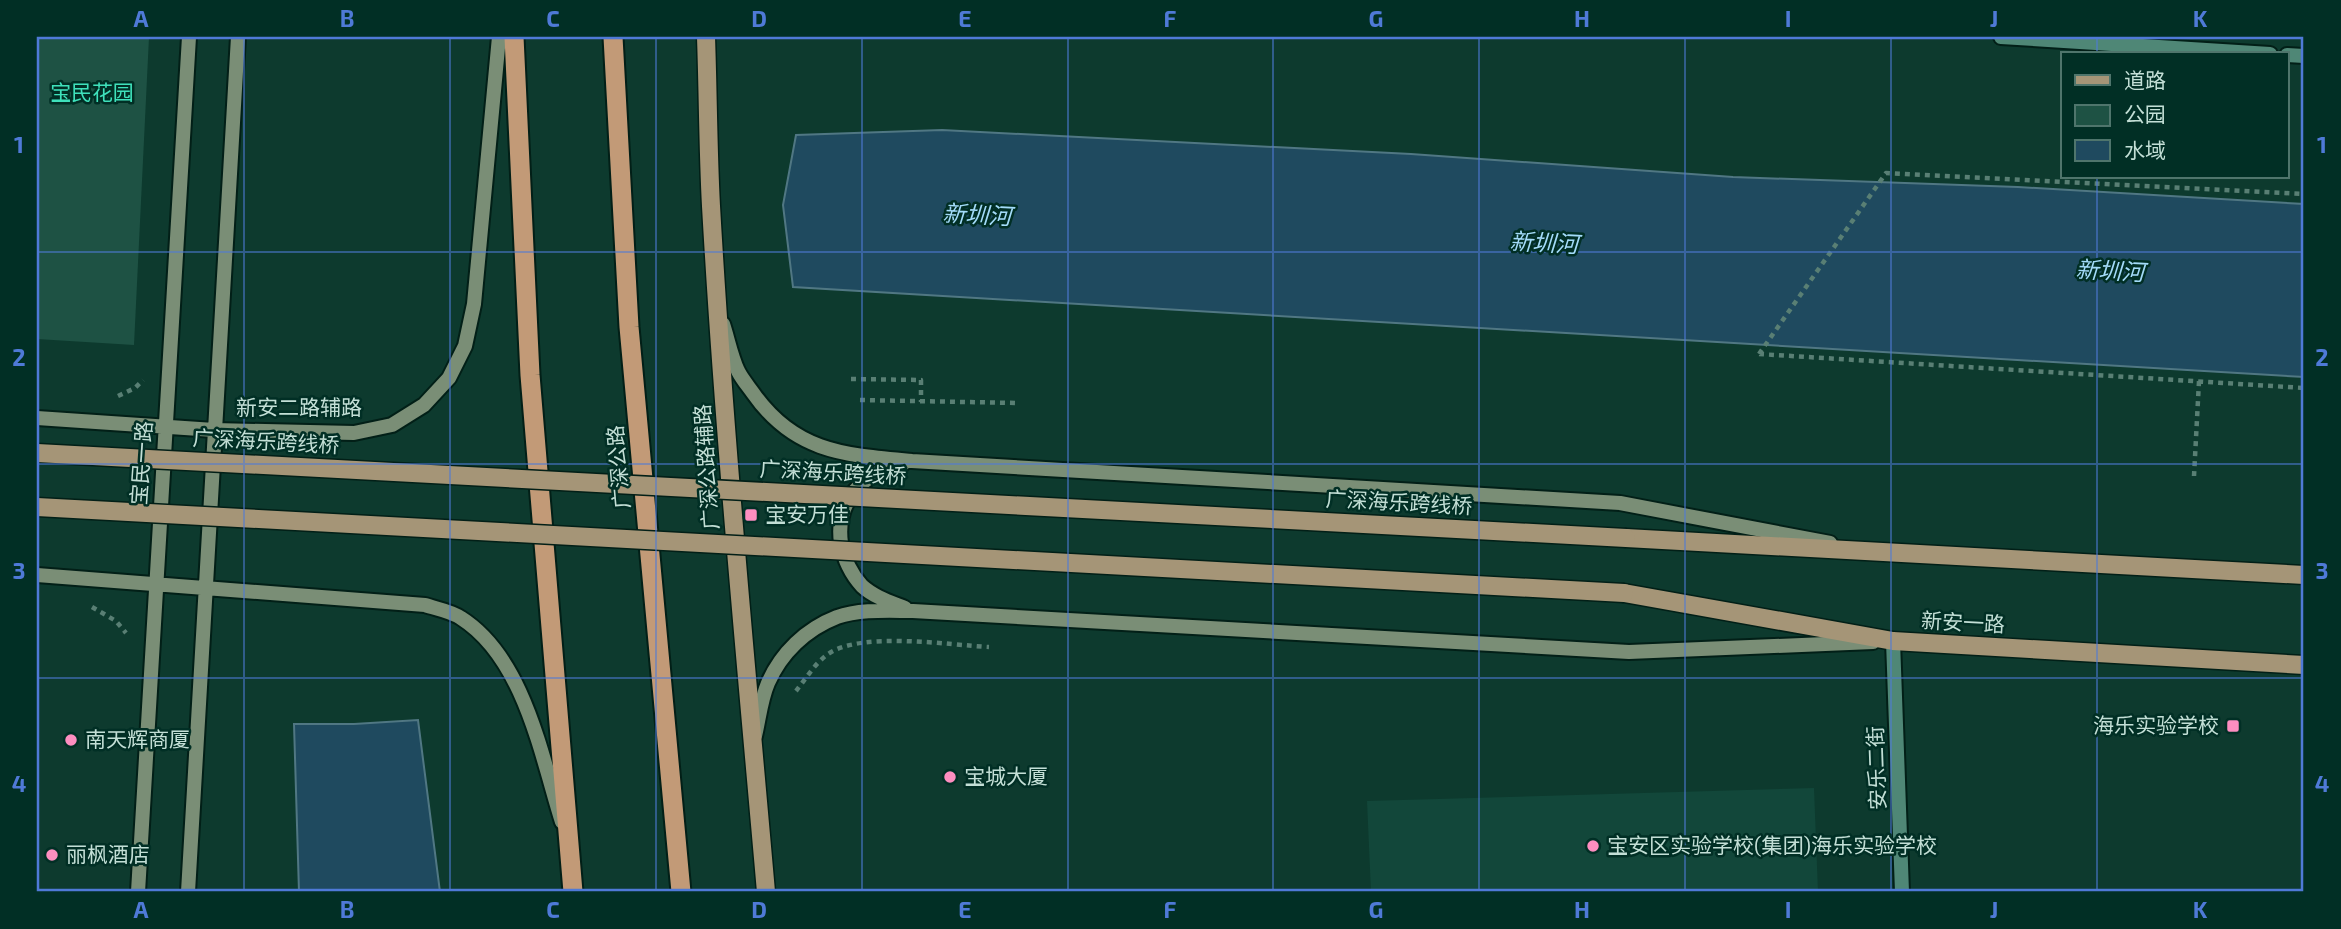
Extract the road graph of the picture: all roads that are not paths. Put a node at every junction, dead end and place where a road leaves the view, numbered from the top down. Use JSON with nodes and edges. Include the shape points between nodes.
{"nodes":[{"id":1,"x":189,"y":37,"type":"edge"},
{"id":2,"x":238,"y":37,"type":"edge"},
{"id":3,"x":499,"y":37,"type":"edge"},
{"id":4,"x":514,"y":37,"type":"edge"},
{"id":5,"x":613,"y":37,"type":"edge"},
{"id":6,"x":706,"y":37,"type":"edge"},
{"id":7,"x":2001,"y":37,"type":"edge"},
{"id":8,"x":2238,"y":52,"type":"edge"},
{"id":9,"x":719,"y":310,"type":"junction"},
{"id":10,"x":37,"y":418,"type":"edge"},
{"id":11,"x":166,"y":427,"type":"junction"},
{"id":12,"x":214,"y":430,"type":"junction"},
{"id":13,"x":37,"y":453,"type":"edge"},
{"id":14,"x":912,"y":461,"type":"junction"},
{"id":15,"x":37,"y":506,"type":"edge"},
{"id":16,"x":1883,"y":553,"type":"junction"},
{"id":17,"x":37,"y":575,"type":"edge"},
{"id":18,"x":2304,"y":575,"type":"edge"},
{"id":19,"x":156,"y":584,"type":"junction"},
{"id":20,"x":205,"y":589,"type":"junction"},
{"id":21,"x":913,"y":611,"type":"junction"},
{"id":22,"x":1893,"y":641,"type":"junction"},
{"id":23,"x":2304,"y":665,"type":"edge"},
{"id":24,"x":753,"y":744,"type":"junction"},
{"id":25,"x":569,"y":847,"type":"junction"},
{"id":26,"x":138,"y":892,"type":"edge"},
{"id":27,"x":188,"y":892,"type":"edge"},
{"id":28,"x":573,"y":892,"type":"edge"},
{"id":29,"x":681,"y":892,"type":"edge"},
{"id":30,"x":766,"y":892,"type":"edge"},
{"id":31,"x":1902,"y":892,"type":"edge"}],
"edges":[{"from":1,"to":11,"type":"main road","name":"宝民一路"},
{"from":2,"to":12,"type":"main road"},
{"from":3,"to":12,"type":"main road","name":"新安二路辅路","via":[[474,304],[465,346],[449,378],[424,405],[392,425],[354,433]]},
{"from":4,"to":25,"type":"highway","via":[[530,375]]},
{"from":5,"to":29,"type":"highway","name":"广深公路","via":[[629,327]]},
{"from":6,"to":9,"type":"main road","name":"广深公路辅路"},
{"from":7,"to":8,"type":"street"},
{"from":9,"to":14,"type":"main road","via":[[738,371],[783,427],[817,447],[854,456]]},
{"from":9,"to":24,"type":"main road","name":"广深公路辅路"},
{"from":10,"to":11,"type":"main road","name":"新安二路辅路"},
{"from":11,"to":12,"type":"main road","name":"新安二路辅路"},
{"from":11,"to":19,"type":"main road","name":"宝民一路"},
{"from":12,"to":20,"type":"main road"},
{"from":13,"to":16,"type":"main road","name":"广深海乐跨线桥","bridge":true},
{"from":14,"to":16,"type":"main road","via":[[1619,503]]},
{"from":14,"to":21,"type":"main road","via":[[887,468],[853,492],[842,511],[839,530],[850,572],[882,599]]},
{"from":15,"to":22,"type":"main road","name":"新安一路","bridge":true,"via":[[1624,593]]},
{"from":16,"to":18,"type":"main road"},
{"from":17,"to":19,"type":"main road"},
{"from":19,"to":20,"type":"main road"},
{"from":19,"to":26,"type":"main road","name":"宝民一路"},
{"from":20,"to":25,"type":"main road","via":[[425,605],[459,616],[483,635],[508,669],[529,713]]},
{"from":20,"to":27,"type":"main road"},
{"from":21,"to":22,"type":"main road","via":[[1629,652]]},
{"from":21,"to":24,"type":"main road","via":[[838,617],[795,643],[780,659],[767,685]]},
{"from":22,"to":23,"type":"main road","name":"新安一路"},
{"from":22,"to":31,"type":"street","name":"安乐二街"},
{"from":24,"to":30,"type":"main road","name":"广深公路辅路"},
{"from":25,"to":28,"type":"highway"}]}
